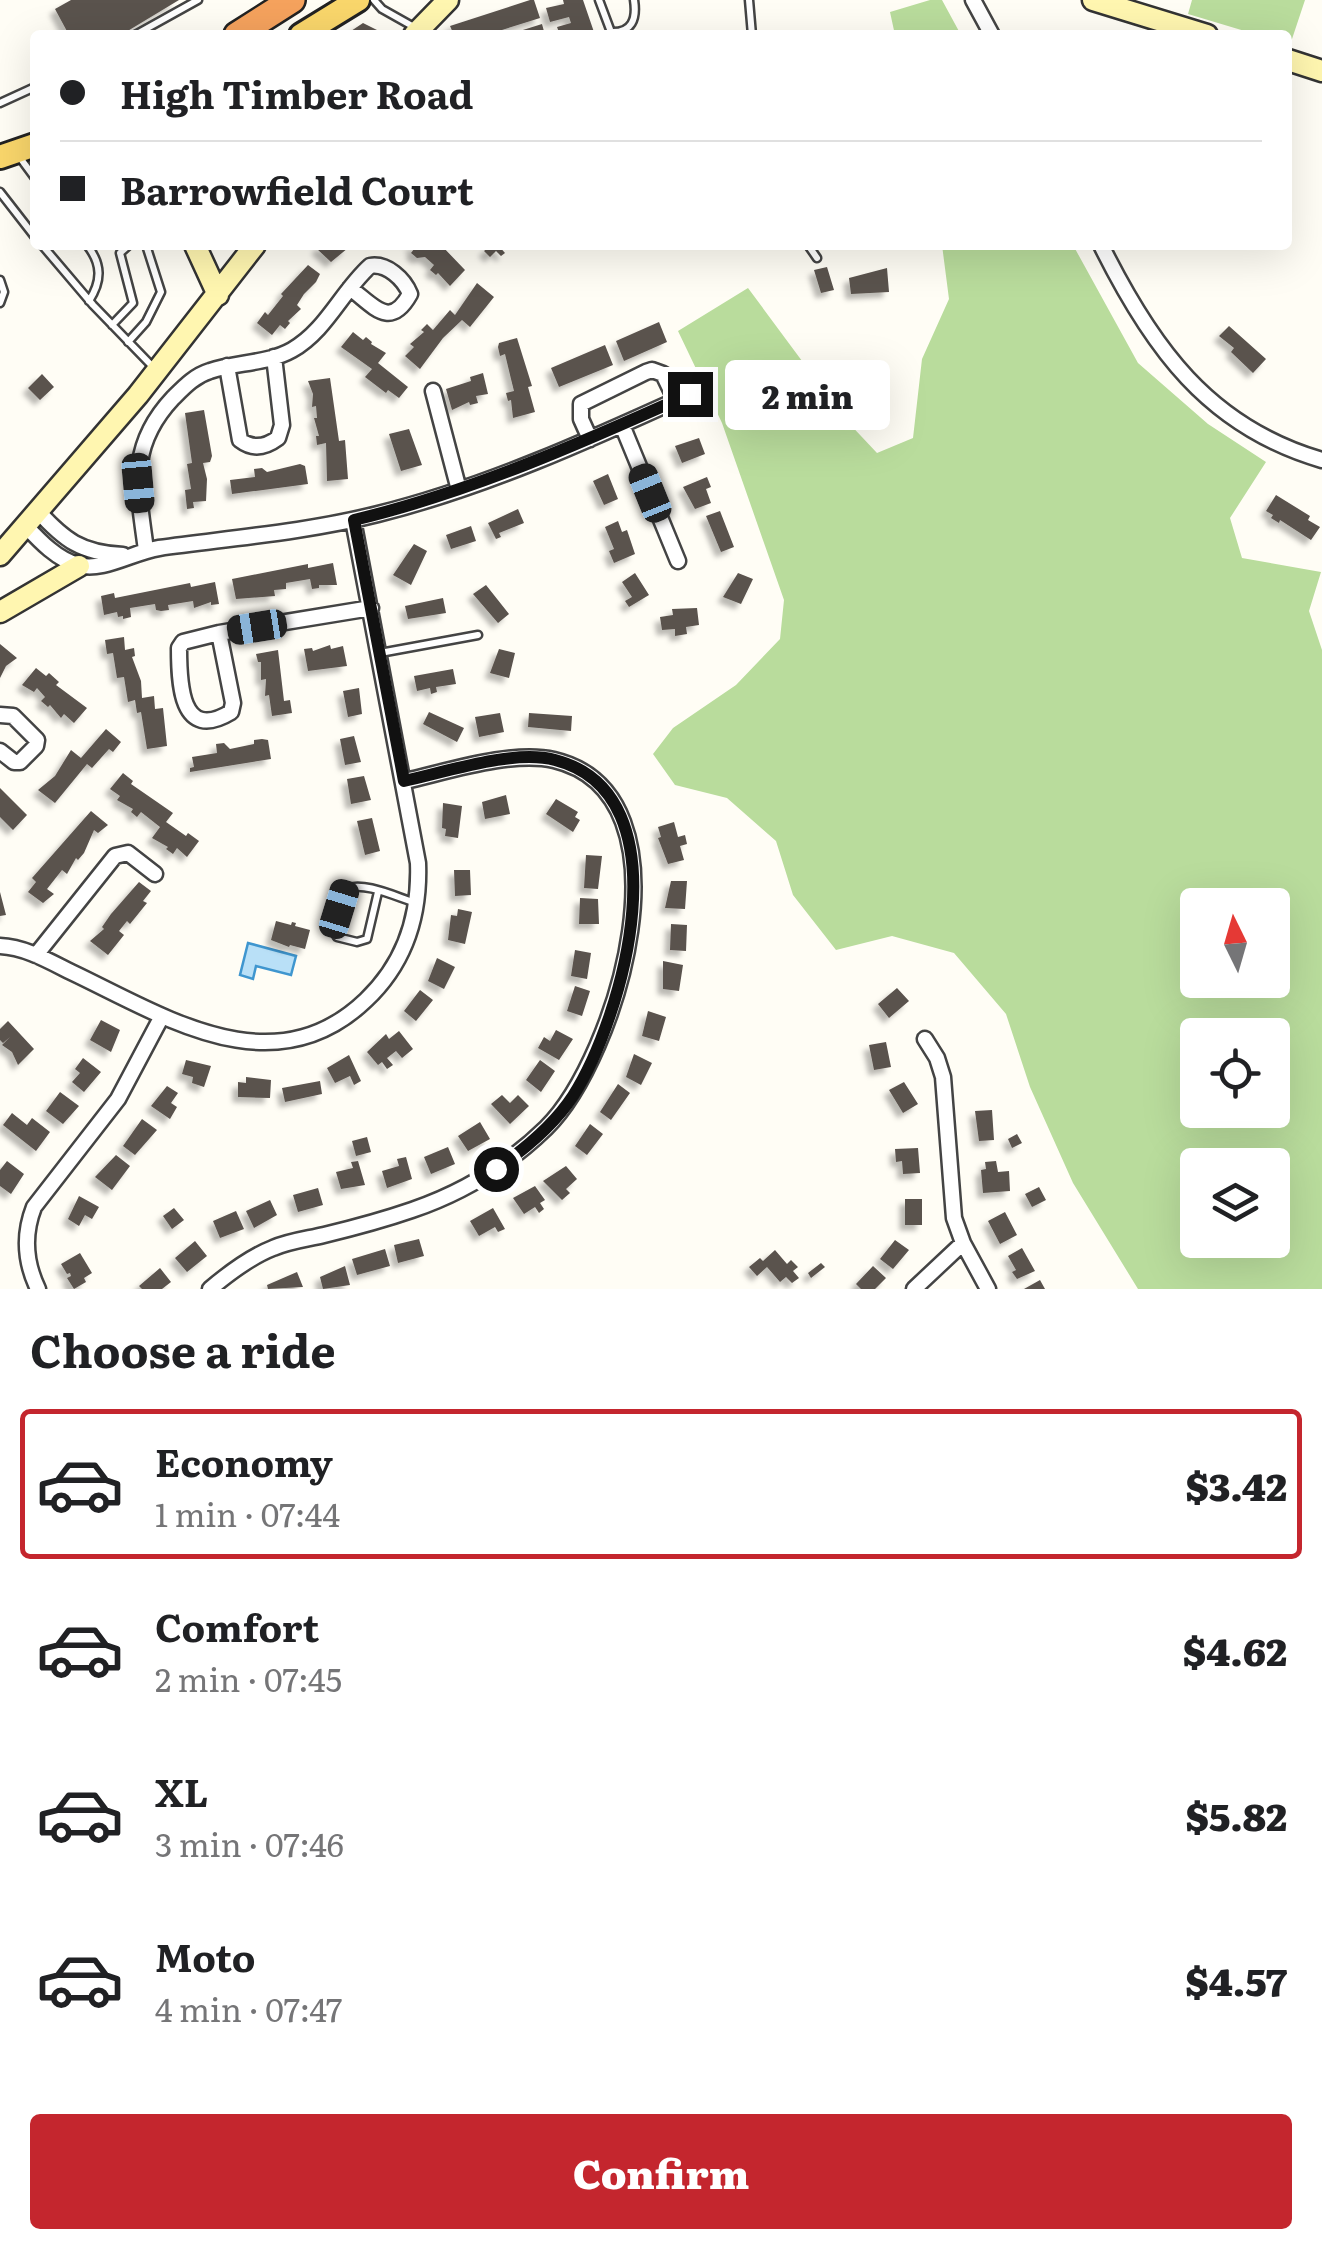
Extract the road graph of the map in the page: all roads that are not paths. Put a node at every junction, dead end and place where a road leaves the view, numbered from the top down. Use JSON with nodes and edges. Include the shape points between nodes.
{"nodes":[{"id":1,"x":198,"y":0,"type":"edge"},
{"id":2,"x":292,"y":0,"type":"edge"},
{"id":3,"x":312,"y":0,"type":"edge"},
{"id":4,"x":358,"y":0,"type":"edge"},
{"id":5,"x":374,"y":0,"type":"edge"},
{"id":6,"x":448,"y":0,"type":"edge"},
{"id":7,"x":600,"y":0,"type":"edge"},
{"id":8,"x":634,"y":0,"type":"edge"},
{"id":9,"x":749,"y":0,"type":"edge"},
{"id":10,"x":974,"y":0,"type":"edge"},
{"id":11,"x":1093,"y":0,"type":"edge"},
{"id":12,"x":332,"y":27,"type":"edge"},
{"id":13,"x":145,"y":30,"type":"edge"},
{"id":14,"x":247,"y":30,"type":"edge"},
{"id":15,"x":249,"y":30,"type":"edge"},
{"id":16,"x":414,"y":30,"type":"edge"},
{"id":17,"x":419,"y":30,"type":"edge"},
{"id":18,"x":610,"y":30,"type":"edge"},
{"id":19,"x":624,"y":30,"type":"edge"},
{"id":20,"x":752,"y":30,"type":"edge"},
{"id":21,"x":989,"y":30,"type":"edge"},
{"id":22,"x":1191,"y":30,"type":"edge"},
{"id":23,"x":1292,"y":61,"type":"edge"},
{"id":24,"x":1322,"y":71,"type":"edge"},
{"id":25,"x":30,"y":89,"type":"edge"},
{"id":26,"x":0,"y":103,"type":"edge"},
{"id":27,"x":0,"y":192,"type":"edge"},
{"id":28,"x":30,"y":231,"type":"edge"},
{"id":29,"x":46,"y":250,"type":"edge"},
{"id":30,"x":90,"y":250,"type":"edge"},
{"id":31,"x":123,"y":250,"type":"edge"},
{"id":32,"x":148,"y":250,"type":"edge"},
{"id":33,"x":198,"y":250,"type":"edge"},
{"id":34,"x":251,"y":250,"type":"edge"},
{"id":35,"x":811,"y":250,"type":"edge"},
{"id":36,"x":1104,"y":250,"type":"edge"},
{"id":37,"x":816,"y":258,"type":"dead end"},
{"id":38,"x":1,"y":285,"type":"edge"},
{"id":39,"x":350,"y":288,"type":"junction"},
{"id":40,"x":218,"y":295,"type":"junction"},
{"id":41,"x":89,"y":301,"type":"junction"},
{"id":42,"x":0,"y":303,"type":"edge"},
{"id":43,"x":112,"y":325,"type":"junction"},
{"id":44,"x":128,"y":342,"type":"junction"},
{"id":45,"x":274,"y":357,"type":"junction"},
{"id":46,"x":226,"y":366,"type":"junction"},
{"id":47,"x":157,"y":371,"type":"junction"},
{"id":48,"x":432,"y":391,"type":"dead end"},
{"id":49,"x":690,"y":394,"type":"dead end"},
{"id":50,"x":676,"y":400,"type":"junction"},
{"id":51,"x":622,"y":425,"type":"junction"},
{"id":52,"x":590,"y":439,"type":"junction"},
{"id":53,"x":1322,"y":460,"type":"edge"},
{"id":54,"x":459,"y":490,"type":"junction"},
{"id":55,"x":31,"y":517,"type":"junction"},
{"id":56,"x":354,"y":520,"type":"junction"},
{"id":57,"x":146,"y":550,"type":"junction"},
{"id":58,"x":0,"y":554,"type":"edge"},
{"id":59,"x":128,"y":555,"type":"junction"},
{"id":60,"x":678,"y":561,"type":"dead end"},
{"id":61,"x":80,"y":566,"type":"junction"},
{"id":62,"x":370,"y":608,"type":"junction"},
{"id":63,"x":0,"y":612,"type":"edge"},
{"id":64,"x":219,"y":633,"type":"junction"},
{"id":65,"x":478,"y":635,"type":"dead end"},
{"id":66,"x":379,"y":654,"type":"junction"},
{"id":67,"x":1,"y":714,"type":"edge"},
{"id":68,"x":0,"y":751,"type":"edge"},
{"id":69,"x":404,"y":781,"type":"junction"},
{"id":70,"x":155,"y":874,"type":"dead end"},
{"id":71,"x":378,"y":892,"type":"junction"},
{"id":72,"x":418,"y":903,"type":"junction"},
{"id":73,"x":0,"y":946,"type":"edge"},
{"id":74,"x":36,"y":956,"type":"junction"},
{"id":75,"x":162,"y":1016,"type":"junction"},
{"id":76,"x":925,"y":1040,"type":"dead end"},
{"id":77,"x":962,"y":1243,"type":"junction"},
{"id":78,"x":38,"y":1289,"type":"edge"},
{"id":79,"x":210,"y":1289,"type":"edge"},
{"id":80,"x":914,"y":1289,"type":"edge"},
{"id":81,"x":988,"y":1289,"type":"edge"}],
"edges":[{"from":1,"to":13,"type":"lane"},
{"from":2,"to":14,"type":"highway"},
{"from":3,"to":15,"type":"main road"},
{"from":4,"to":12,"type":"main road"},
{"from":5,"to":16,"type":"lane"},
{"from":6,"to":17,"type":"main road"},
{"from":7,"to":18,"type":"lane"},
{"from":8,"to":19,"type":"lane","via":[[635,19]]},
{"from":9,"to":20,"type":"lane"},
{"from":10,"to":21,"type":"street"},
{"from":11,"to":22,"type":"main road"},
{"from":23,"to":24,"type":"main road"},
{"from":25,"to":26,"type":"lane"},
{"from":27,"to":28,"type":"lane"},
{"from":29,"to":41,"type":"lane"},
{"from":30,"to":41,"type":"lane","via":[[100,274]]},
{"from":31,"to":43,"type":"lane","via":[[133,304]]},
{"from":32,"to":44,"type":"lane","via":[[161,292]]},
{"from":33,"to":40,"type":"main road"},
{"from":34,"to":40,"type":"main road"},
{"from":35,"to":37,"type":"lane"},
{"from":36,"to":53,"type":"street","via":[[1144,325],[1209,400],[1253,433]]},
{"from":38,"to":42,"type":"lane"},
{"from":39,"to":39,"type":"street","via":[[382,313],[396,312],[410,294],[379,264]]},
{"from":39,"to":45,"type":"street","via":[[305,341]]},
{"from":40,"to":47,"type":"main road"},
{"from":41,"to":43,"type":"lane"},
{"from":43,"to":44,"type":"lane"},
{"from":44,"to":47,"type":"lane"},
{"from":45,"to":46,"type":"street"},
{"from":45,"to":46,"type":"street","via":[[282,425],[267,445],[240,440]]},
{"from":46,"to":57,"type":"street","via":[[188,384],[145,439],[138,483]]},
{"from":47,"to":55,"type":"main road"},
{"from":48,"to":54,"type":"street"},
{"from":49,"to":50,"type":"street"},
{"from":50,"to":51,"type":"street"},
{"from":50,"to":52,"type":"street","via":[[663,374],[646,372],[581,404]]},
{"from":51,"to":52,"type":"street"},
{"from":51,"to":60,"type":"street"},
{"from":52,"to":54,"type":"street"},
{"from":54,"to":56,"type":"street"},
{"from":55,"to":58,"type":"main road"},
{"from":55,"to":59,"type":"street","via":[[98,554]]},
{"from":55,"to":61,"type":"street","via":[[50,550]]},
{"from":56,"to":57,"type":"street"},
{"from":56,"to":62,"type":"street"},
{"from":57,"to":59,"type":"street"},
{"from":59,"to":61,"type":"street"},
{"from":61,"to":63,"type":"main road"},
{"from":62,"to":64,"type":"street"},
{"from":62,"to":66,"type":"street"},
{"from":64,"to":64,"type":"street","via":[[179,648],[186,709],[201,720],[231,712]]},
{"from":65,"to":66,"type":"lane"},
{"from":66,"to":69,"type":"street"},
{"from":67,"to":68,"type":"street","via":[[37,740],[26,759],[14,762]]},
{"from":69,"to":72,"type":"street"},
{"from":69,"to":79,"type":"street","via":[[513,759],[553,759],[586,774],[607,794],[626,836],[632,897],[630,937],[602,1041],[562,1110],[496,1169],[413,1210],[270,1249]]},
{"from":70,"to":74,"type":"street","via":[[128,853],[115,856]]},
{"from":71,"to":71,"type":"lane","via":[[345,889],[333,929],[337,936],[367,938]]},
{"from":71,"to":72,"type":"lane"},
{"from":72,"to":75,"type":"street","via":[[391,972],[363,1003],[320,1030],[239,1042]]},
{"from":73,"to":74,"type":"street"},
{"from":74,"to":75,"type":"street"},
{"from":75,"to":78,"type":"street","via":[[118,1099],[34,1207],[26,1248]]},
{"from":76,"to":77,"type":"street","via":[[943,1077],[952,1208]]},
{"from":77,"to":80,"type":"street"},
{"from":77,"to":81,"type":"street"}]}
